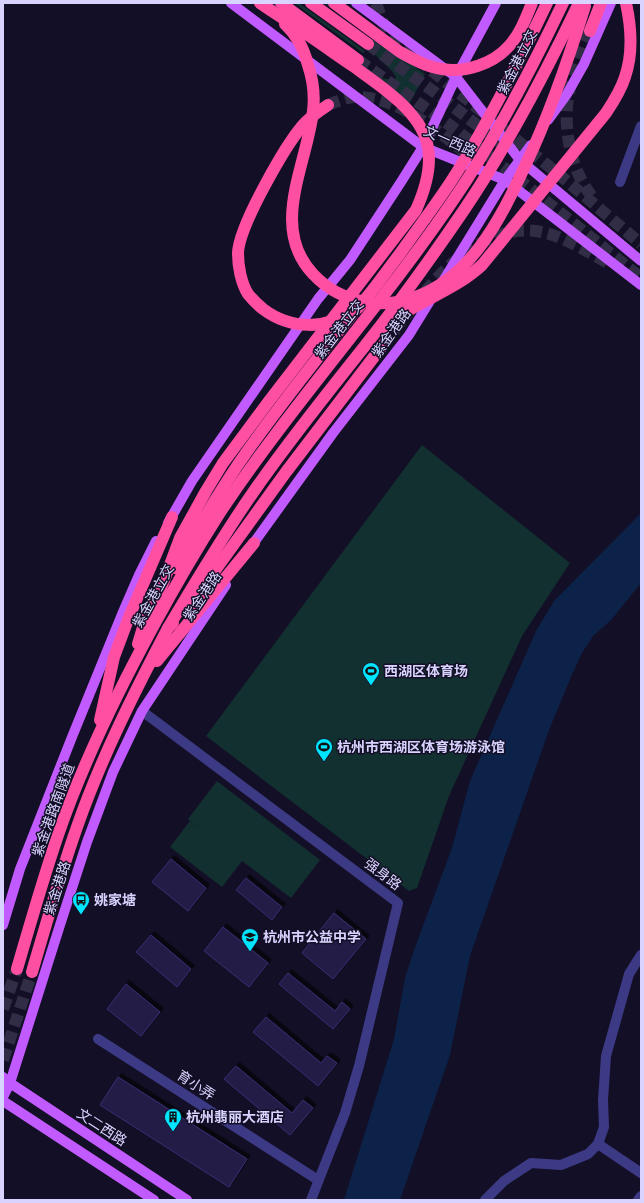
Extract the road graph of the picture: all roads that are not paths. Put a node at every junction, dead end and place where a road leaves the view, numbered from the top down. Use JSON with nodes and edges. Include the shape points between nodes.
{"nodes":[{"id":1,"x":231,"y":3,"type":"edge"},
{"id":2,"x":260,"y":3,"type":"edge"},
{"id":3,"x":281,"y":3,"type":"edge"},
{"id":4,"x":311,"y":3,"type":"edge"},
{"id":5,"x":334,"y":3,"type":"edge"},
{"id":6,"x":356,"y":3,"type":"edge"},
{"id":7,"x":496,"y":3,"type":"edge"},
{"id":8,"x":532,"y":3,"type":"edge"},
{"id":9,"x":547,"y":3,"type":"edge"},
{"id":10,"x":563,"y":3,"type":"edge"},
{"id":11,"x":579,"y":3,"type":"edge"},
{"id":12,"x":586,"y":3,"type":"edge"},
{"id":13,"x":601,"y":3,"type":"edge"},
{"id":14,"x":611,"y":3,"type":"edge"},
{"id":15,"x":626,"y":3,"type":"edge"},
{"id":16,"x":276,"y":15,"type":"junction"},
{"id":17,"x":590,"y":31,"type":"tunnel mouth"},
{"id":18,"x":368,"y":44,"type":"tunnel mouth"},
{"id":19,"x":358,"y":60,"type":"tunnel mouth"},
{"id":20,"x":456,"y":77,"type":"junction"},
{"id":21,"x":328,"y":105,"type":"tunnel mouth"},
{"id":22,"x":641,"y":126,"type":"edge"},
{"id":23,"x":423,"y":147,"type":"junction"},
{"id":24,"x":520,"y":160,"type":"junction"},
{"id":25,"x":506,"y":180,"type":"junction"},
{"id":26,"x":620,"y":182,"type":"dead end"},
{"id":27,"x":641,"y":261,"type":"edge"},
{"id":28,"x":641,"y":285,"type":"edge"},
{"id":29,"x":357,"y":309,"type":"junction"},
{"id":30,"x":366,"y":344,"type":"junction"},
{"id":31,"x":383,"y":345,"type":"tunnel mouth"},
{"id":32,"x":172,"y":517,"type":"junction"},
{"id":33,"x":254,"y":543,"type":"junction"},
{"id":34,"x":159,"y":594,"type":"junction"},
{"id":35,"x":168,"y":628,"type":"junction"},
{"id":36,"x":130,"y":668,"type":"junction"},
{"id":37,"x":141,"y":681,"type":"junction"},
{"id":38,"x":142,"y":711,"type":"junction"},
{"id":39,"x":95,"y":741,"type":"junction"},
{"id":40,"x":3,"y":925,"type":"edge"},
{"id":41,"x":641,"y":955,"type":"edge"},
{"id":42,"x":17,"y":969,"type":"tunnel mouth"},
{"id":43,"x":32,"y":972,"type":"tunnel mouth"},
{"id":44,"x":98,"y":1039,"type":"dead end"},
{"id":45,"x":6,"y":1080,"type":"edge"},
{"id":46,"x":3,"y":1097,"type":"edge"},
{"id":47,"x":3,"y":1101,"type":"edge"},
{"id":48,"x":598,"y":1144,"type":"junction"},
{"id":49,"x":641,"y":1173,"type":"edge"},
{"id":50,"x":318,"y":1180,"type":"junction"},
{"id":51,"x":641,"y":1196,"type":"edge"},
{"id":52,"x":154,"y":1200,"type":"edge"},
{"id":53,"x":187,"y":1200,"type":"edge"},
{"id":54,"x":312,"y":1200,"type":"edge"},
{"id":55,"x":485,"y":1200,"type":"edge"},
{"id":56,"x":638,"y":1200,"type":"edge"}],
"edges":[{"from":1,"to":23,"type":"main road","name":"文一西路"},
{"from":2,"to":16,"type":"highway"},
{"from":3,"to":19,"type":"highway"},
{"from":4,"to":18,"type":"highway"},
{"from":5,"to":8,"type":"highway","via":[[412,59],[441,69],[460,70],[496,58],[510,46]]},
{"from":6,"to":20,"type":"main road"},
{"from":7,"to":20,"type":"main road"},
{"from":9,"to":29,"type":"highway","via":[[504,88],[450,182]]},
{"from":10,"to":36,"type":"highway","name":"紫金港立交","via":[[508,110],[455,199],[257,460],[220,513]]},
{"from":11,"to":30,"type":"highway","name":"紫金港立交","via":[[518,122],[483,181]]},
{"from":12,"to":16,"type":"highway","via":[[551,108],[517,184],[496,223],[466,263],[442,284],[414,298],[375,304],[345,296],[319,281],[304,263],[293,240],[291,208],[313,112],[314,90],[306,56],[299,41]]},
{"from":13,"to":17,"type":"highway"},
{"from":14,"to":24,"type":"main road","name":"紫金港路","via":[[584,64],[567,94]]},
{"from":15,"to":30,"type":"highway","via":[[630,35],[626,77],[606,113],[482,265],[468,278],[390,322]]},
{"from":16,"to":34,"type":"highway","via":[[308,34],[369,78],[414,117],[427,143],[429,170],[416,210],[223,463],[180,538]]},
{"from":20,"to":23,"type":"main road"},
{"from":20,"to":24,"type":"main road"},
{"from":21,"to":29,"type":"highway","via":[[311,117],[295,135],[256,204],[243,232],[238,251],[239,265],[248,294],[258,305],[281,320],[315,325],[333,321]]},
{"from":22,"to":26,"type":"street"},
{"from":23,"to":25,"type":"main road","name":"文一西路"},
{"from":23,"to":32,"type":"main road","via":[[350,260],[318,299],[192,481]]},
{"from":24,"to":25,"type":"main road","name":"紫金港路"},
{"from":24,"to":27,"type":"main road"},
{"from":25,"to":28,"type":"main road","name":"文一西路"},
{"from":25,"to":33,"type":"main road","name":"紫金港路","via":[[409,335]]},
{"from":29,"to":34,"type":"highway","via":[[276,412],[215,499]]},
{"from":30,"to":35,"type":"highway","name":"紫金港立交","via":[[252,493]]},
{"from":31,"to":35,"type":"highway","via":[[286,472],[203,587]]},
{"from":32,"to":39,"type":"highway","via":[[114,657]]},
{"from":32,"to":40,"type":"main road","via":[[155,543],[123,612],[20,869]]},
{"from":33,"to":37,"type":"highway"},
{"from":33,"to":38,"type":"main road","name":"紫金港路"},
{"from":34,"to":36,"type":"highway","via":[[144,624]]},
{"from":35,"to":37,"type":"highway"},
{"from":36,"to":39,"type":"highway","name":"紫金港路南隧道"},
{"from":37,"to":43,"type":"highway","name":"紫金港路南隧道","via":[[98,774],[77,827]]},
{"from":38,"to":45,"type":"main road","name":"紫金港路","via":[[113,772],[87,842]]},
{"from":38,"to":50,"type":"street","name":"强身路","via":[[398,903],[355,1080],[345,1113]]},
{"from":39,"to":42,"type":"highway","name":"紫金港路南隧道","via":[[59,833]]},
{"from":41,"to":48,"type":"street","via":[[629,974],[606,1056],[604,1127]]},
{"from":44,"to":50,"type":"street","name":"育小弄"},
{"from":45,"to":46,"type":"main road","name":"紫金港路"},
{"from":45,"to":53,"type":"main road","name":"文二西路"},
{"from":47,"to":52,"type":"main road"},
{"from":48,"to":49,"type":"street"},
{"from":48,"to":55,"type":"street","via":[[588,1154],[561,1165],[531,1163],[504,1181]]},
{"from":50,"to":54,"type":"street","name":"强身路"},
{"from":51,"to":56,"type":"street"}]}
